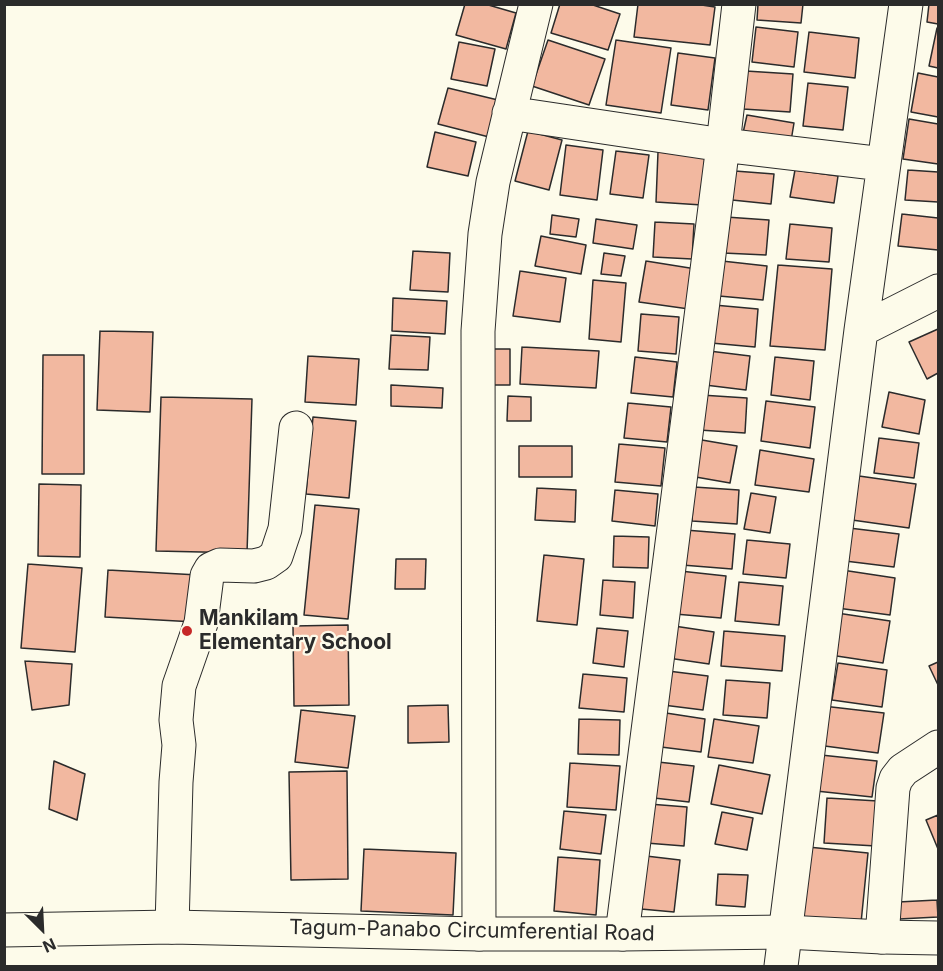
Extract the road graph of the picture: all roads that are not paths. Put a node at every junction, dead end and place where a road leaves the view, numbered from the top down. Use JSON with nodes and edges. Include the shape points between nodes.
{"nodes":[{"id":1,"x":536,"y":4,"type":"edge"},
{"id":2,"x":739,"y":4,"type":"edge"},
{"id":3,"x":906,"y":4,"type":"edge"},
{"id":4,"x":509,"y":113,"type":"junction"},
{"id":5,"x":723,"y":145,"type":"junction"},
{"id":6,"x":883,"y":164,"type":"junction"},
{"id":7,"x":939,"y":291,"type":"edge"},
{"id":8,"x":861,"y":330,"type":"junction"},
{"id":9,"x":296,"y":428,"type":"dead end"},
{"id":10,"x":939,"y":747,"type":"edge"},
{"id":11,"x":172,"y":927,"type":"junction"},
{"id":12,"x":4,"y":930,"type":"edge"},
{"id":13,"x":786,"y":932,"type":"junction"},
{"id":14,"x":479,"y":934,"type":"junction"},
{"id":15,"x":622,"y":934,"type":"junction"},
{"id":16,"x":882,"y":937,"type":"junction"},
{"id":17,"x":939,"y":938,"type":"edge"},
{"id":18,"x":781,"y":966,"type":"edge"}],
"edges":[{"from":1,"to":4,"type":"main road"},
{"from":2,"to":5,"type":"main road"},
{"from":3,"to":6,"type":"main road"},
{"from":4,"to":5,"type":"main road"},
{"from":4,"to":14,"type":"main road","via":[[485,234],[478,331]]},
{"from":5,"to":6,"type":"main road"},
{"from":5,"to":15,"type":"main road"},
{"from":6,"to":8,"type":"main road"},
{"from":7,"to":8,"type":"main road"},
{"from":8,"to":13,"type":"main road"},
{"from":9,"to":11,"type":"main road","via":[[285,529],[276,556],[254,566],[219,564],[211,569],[201,623],[179,686]]},
{"from":10,"to":16,"type":"main road","via":[[903,770],[893,788]]},
{"from":11,"to":12,"type":"main road","name":"Tagum-Panabo Circumferential Road"},
{"from":11,"to":14,"type":"main road","name":"Tagum-Panabo Circumferential Road"},
{"from":13,"to":15,"type":"main road","name":"Tagum-Panabo Circumferential Road"},
{"from":13,"to":16,"type":"main road","name":"Tagum-Panabo Circumferential Road"},
{"from":13,"to":18,"type":"main road"},
{"from":14,"to":15,"type":"main road","name":"Tagum-Panabo Circumferential Road"},
{"from":16,"to":17,"type":"main road","name":"Tagum-Panabo Circumferential Road"}]}
